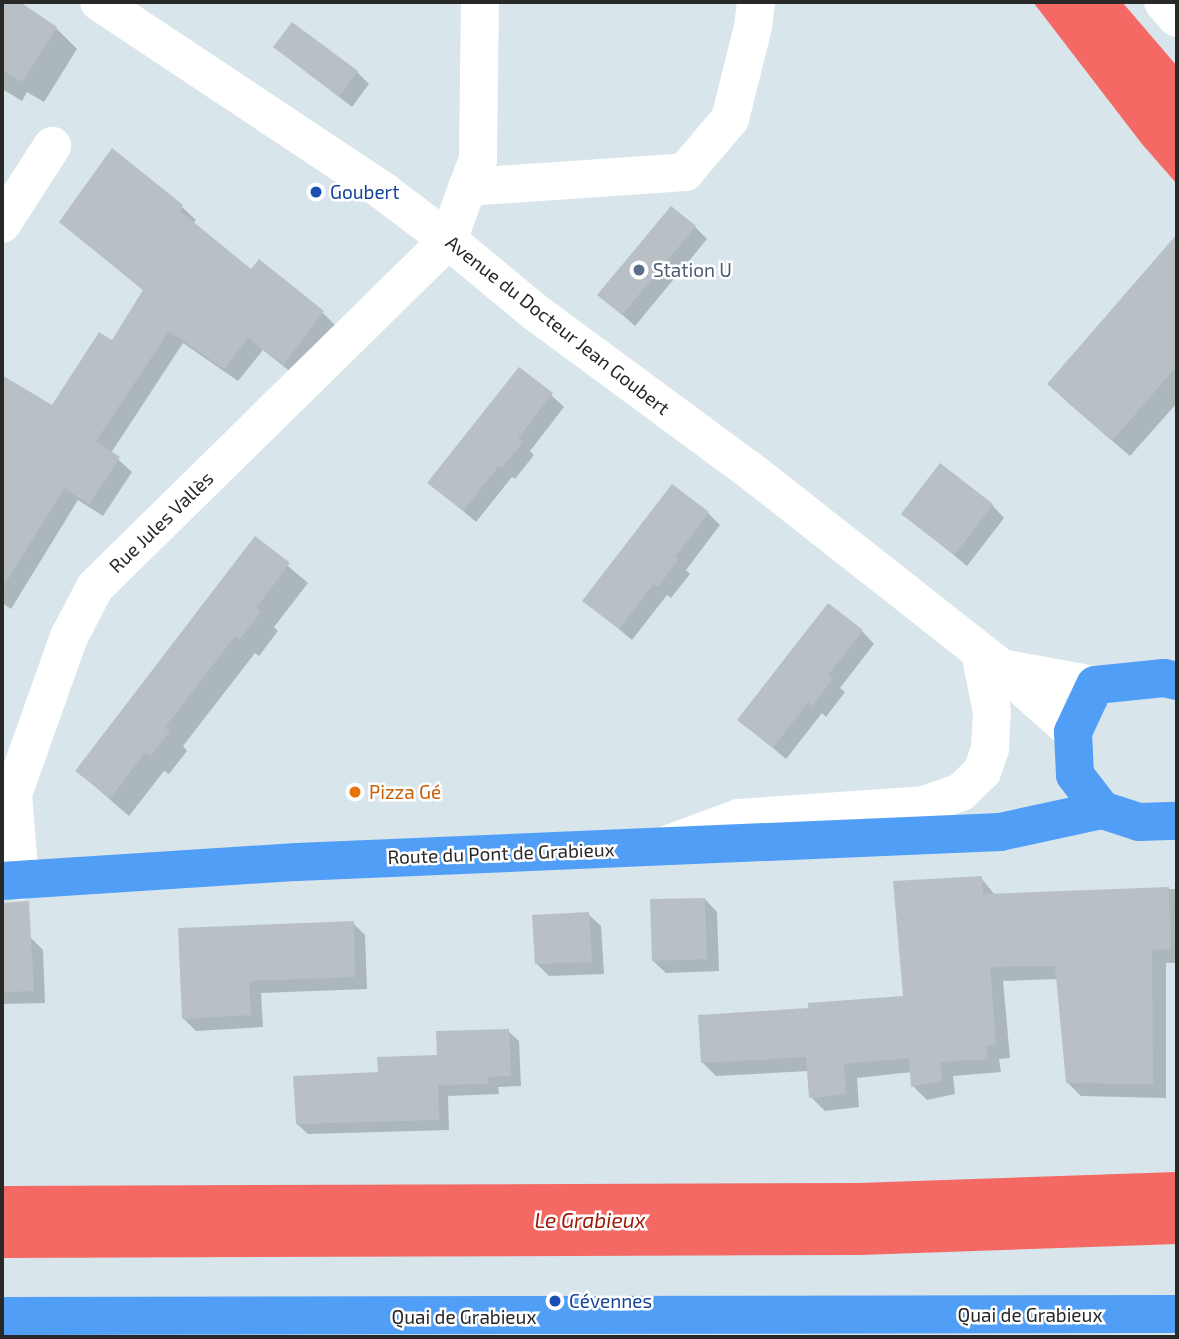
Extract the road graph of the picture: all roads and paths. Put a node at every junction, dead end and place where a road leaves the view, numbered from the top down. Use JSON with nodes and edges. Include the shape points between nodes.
{"nodes":[{"id":1,"x":99,"y":2,"type":"edge"},
{"id":2,"x":480,"y":2,"type":"edge"},
{"id":3,"x":756,"y":2,"type":"edge"},
{"id":4,"x":1163,"y":2,"type":"edge"},
{"id":5,"x":1177,"y":18,"type":"edge"},
{"id":6,"x":52,"y":146,"type":"dead end"},
{"id":7,"x":467,"y":187,"type":"junction"},
{"id":8,"x":2,"y":224,"type":"edge"},
{"id":9,"x":448,"y":240,"type":"junction"},
{"id":10,"x":990,"y":660,"type":"junction"},
{"id":11,"x":1177,"y":681,"type":"edge"},
{"id":12,"x":1095,"y":685,"type":"junction"},
{"id":13,"x":1073,"y":732,"type":"junction"},
{"id":14,"x":1075,"y":775,"type":"junction"},
{"id":15,"x":1102,"y":810,"type":"junction"},
{"id":16,"x":1177,"y":821,"type":"edge"},
{"id":17,"x":1000,"y":832,"type":"junction"},
{"id":18,"x":662,"y":846,"type":"junction"},
{"id":19,"x":11,"y":881,"type":"edge"},
{"id":20,"x":1177,"y":1314,"type":"edge"},
{"id":21,"x":2,"y":1316,"type":"edge"}],
"edges":[{"from":1,"to":9,"type":"street","name":"Avenue du Docteur Jean Goubert","via":[[383,191]]},
{"from":2,"to":7,"type":"street","via":[[478,159]]},
{"from":3,"to":7,"type":"street","via":[[730,119],[685,172]]},
{"from":4,"to":5,"type":"street"},
{"from":6,"to":8,"type":"street"},
{"from":7,"to":9,"type":"street"},
{"from":9,"to":10,"type":"street","name":"Avenue du Docteur Jean Goubert","via":[[535,312],[756,475]]},
{"from":9,"to":19,"type":"street","name":"Rue Jules Vallès","via":[[95,587],[69,637],[13,794]]},
{"from":10,"to":12,"type":"street","name":"Avenue du Docteur Jean Goubert"},
{"from":10,"to":13,"type":"street","name":"Avenue du Docteur Jean Goubert"},
{"from":10,"to":18,"type":"street","via":[[990,749],[982,772],[961,792],[924,805],[739,818]]},
{"from":11,"to":12,"type":"main road","via":[[1164,678]]},
{"from":12,"to":13,"type":"main road"},
{"from":13,"to":14,"type":"main road"},
{"from":14,"to":15,"type":"main road"},
{"from":14,"to":17,"type":"main road"},
{"from":15,"to":16,"type":"main road","via":[[1139,822]]},
{"from":15,"to":17,"type":"main road","name":"Route du Pont de Grabieux"},
{"from":17,"to":18,"type":"main road","name":"Route du Pont de Grabieux"},
{"from":18,"to":19,"type":"main road","name":"Route du Pont de Grabieux"},
{"from":20,"to":21,"type":"main road","name":"Quai de Grabieux"}]}
